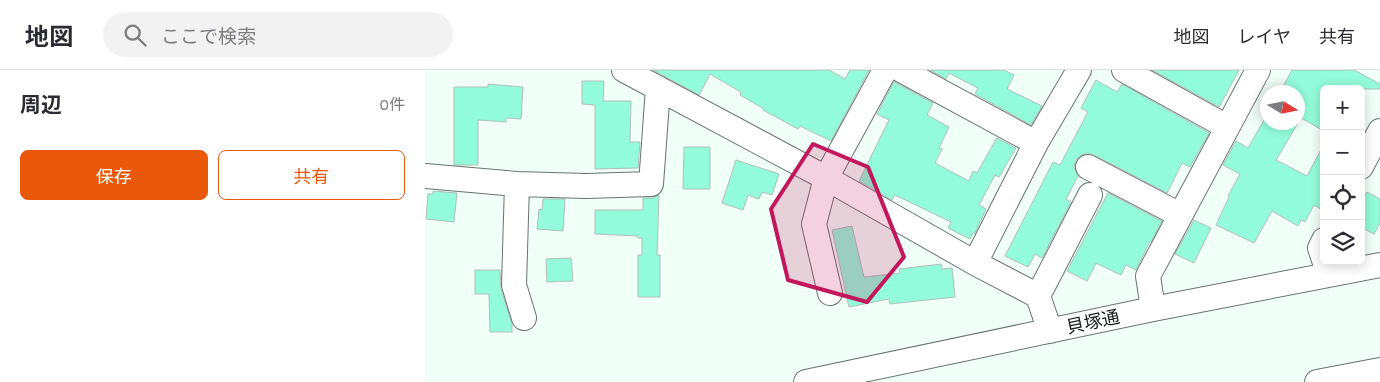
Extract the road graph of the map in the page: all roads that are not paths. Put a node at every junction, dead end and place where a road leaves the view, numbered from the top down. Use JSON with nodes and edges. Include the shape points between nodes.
{"nodes":[{"id":1,"x":885,"y":70,"type":"edge"},
{"id":2,"x":901,"y":70,"type":"edge"},
{"id":3,"x":1079,"y":70,"type":"edge"},
{"id":4,"x":1124,"y":70,"type":"edge"},
{"id":5,"x":1258,"y":70,"type":"edge"},
{"id":6,"x":632,"y":72,"type":"edge"},
{"id":7,"x":658,"y":88,"type":"junction"},
{"id":8,"x":1227,"y":127,"type":"junction"},
{"id":9,"x":1380,"y":131,"type":"edge"},
{"id":10,"x":1037,"y":143,"type":"junction"},
{"id":11,"x":1365,"y":159,"type":"edge"},
{"id":12,"x":1088,"y":166,"type":"dead end"},
{"id":13,"x":425,"y":176,"type":"edge"},
{"id":14,"x":826,"y":178,"type":"junction"},
{"id":15,"x":517,"y":184,"type":"junction"},
{"id":16,"x":1090,"y":195,"type":"dead end"},
{"id":17,"x":1180,"y":215,"type":"junction"},
{"id":18,"x":975,"y":263,"type":"junction"},
{"id":19,"x":1326,"y":265,"type":"edge"},
{"id":20,"x":1365,"y":265,"type":"edge"},
{"id":21,"x":1380,"y":265,"type":"edge"},
{"id":22,"x":830,"y":293,"type":"dead end"},
{"id":23,"x":1038,"y":296,"type":"junction"},
{"id":24,"x":1153,"y":309,"type":"junction"},
{"id":25,"x":524,"y":318,"type":"dead end"},
{"id":26,"x":1050,"y":331,"type":"junction"},
{"id":27,"x":1380,"y":370,"type":"edge"},
{"id":28,"x":806,"y":382,"type":"edge"},
{"id":29,"x":1317,"y":382,"type":"edge"}],
"edges":[{"from":1,"to":14,"type":"street"},
{"from":2,"to":10,"type":"street"},
{"from":3,"to":10,"type":"street"},
{"from":4,"to":8,"type":"street"},
{"from":5,"to":8,"type":"street"},
{"from":6,"to":7,"type":"street"},
{"from":7,"to":14,"type":"street"},
{"from":7,"to":15,"type":"street","via":[[651,184]]},
{"from":8,"to":17,"type":"street"},
{"from":9,"to":11,"type":"street"},
{"from":10,"to":18,"type":"street"},
{"from":12,"to":17,"type":"street"},
{"from":13,"to":15,"type":"street"},
{"from":14,"to":18,"type":"street"},
{"from":14,"to":22,"type":"street","via":[[813,224]]},
{"from":15,"to":25,"type":"street","via":[[514,285]]},
{"from":16,"to":23,"type":"street"},
{"from":17,"to":24,"type":"street","via":[[1148,276]]},
{"from":18,"to":23,"type":"street"},
{"from":19,"to":24,"type":"street","name":"貝塚通"},
{"from":20,"to":21,"type":"street","name":"貝塚通"},
{"from":23,"to":26,"type":"street"},
{"from":24,"to":26,"type":"street","name":"貝塚通"},
{"from":26,"to":28,"type":"street","name":"貝塚通"},
{"from":27,"to":29,"type":"street"}]}
